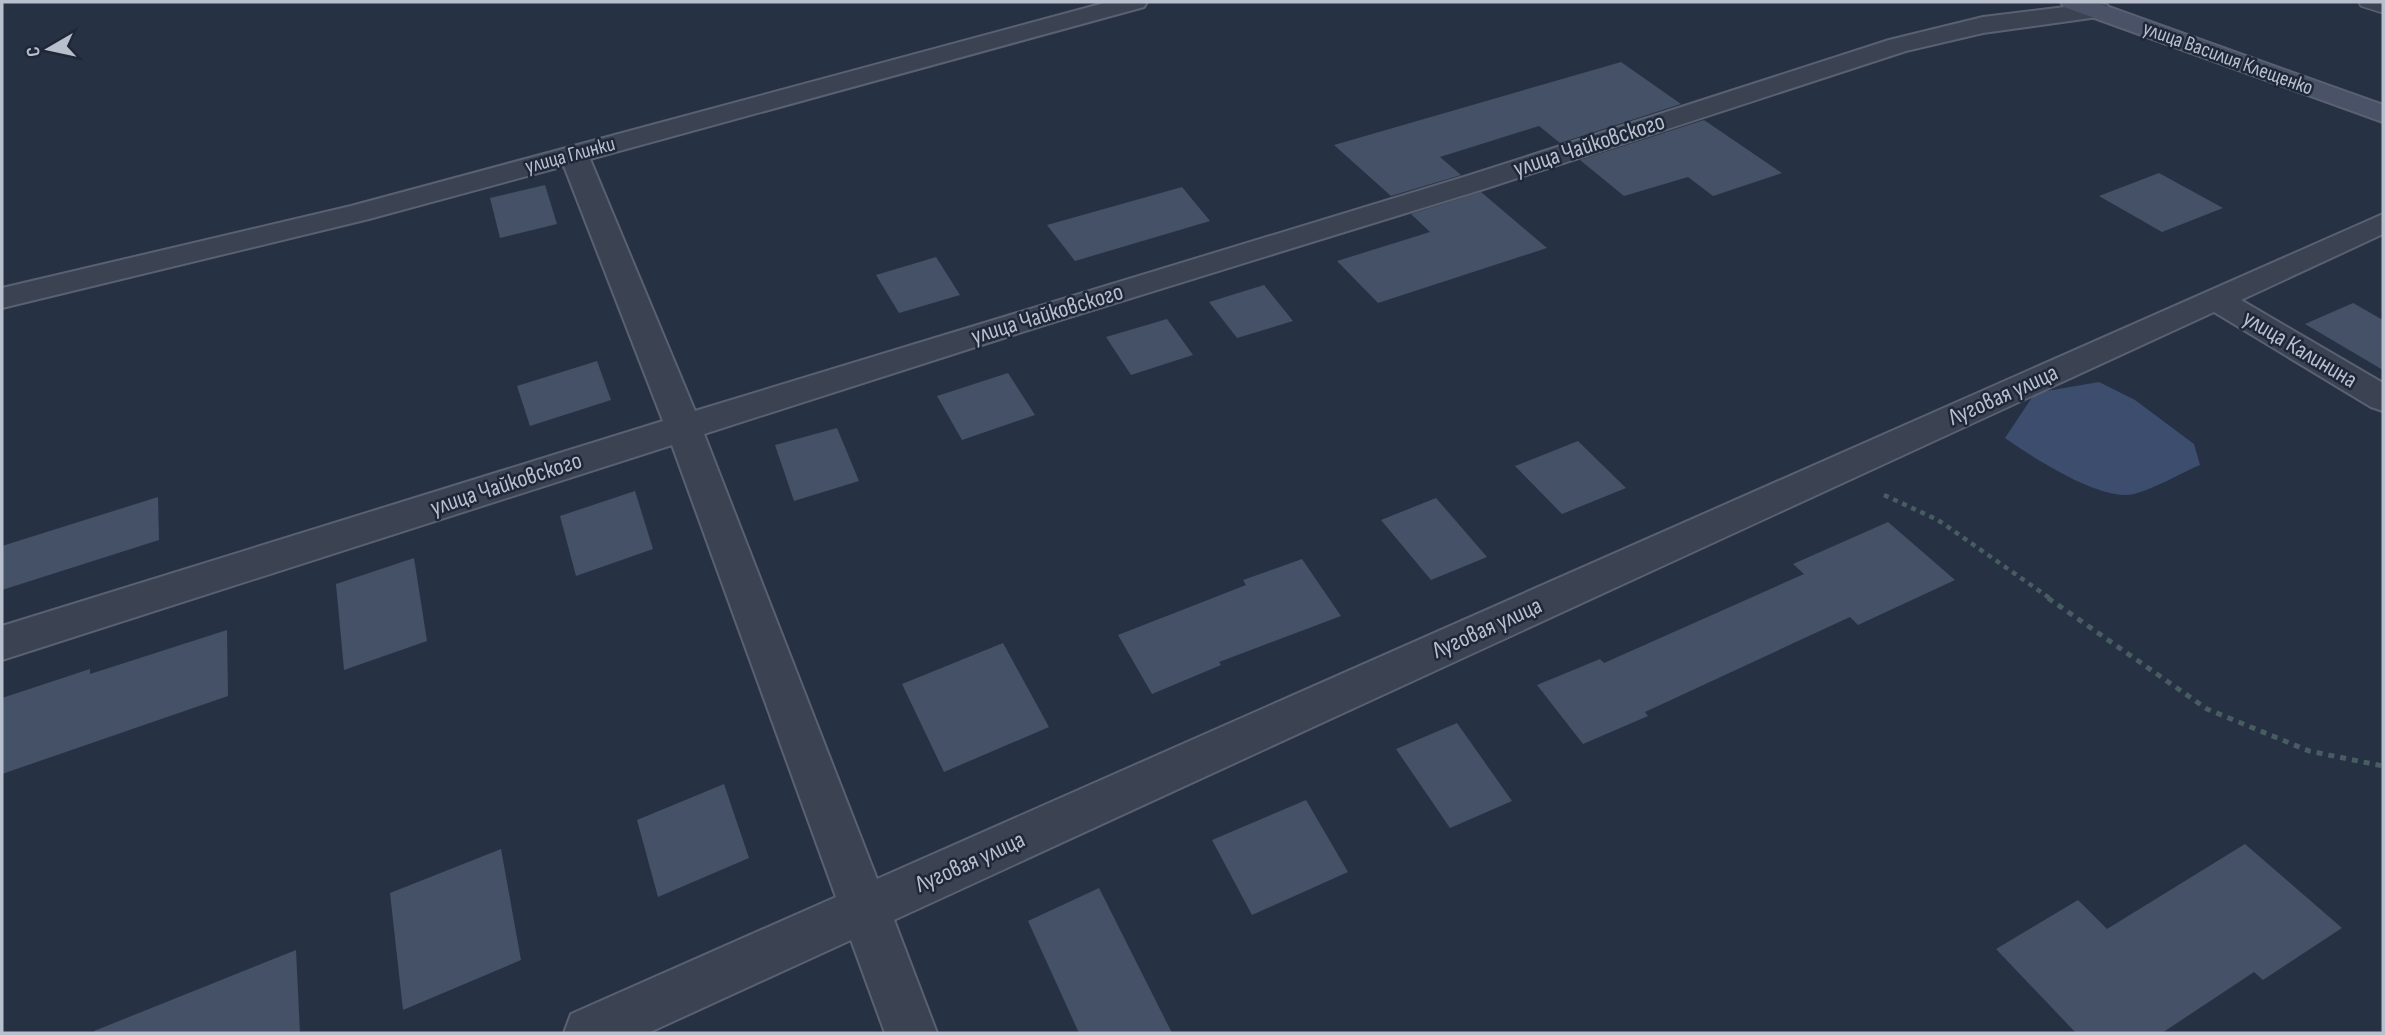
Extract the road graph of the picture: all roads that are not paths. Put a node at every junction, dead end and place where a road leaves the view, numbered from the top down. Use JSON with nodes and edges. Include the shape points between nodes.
{"nodes":[{"id":1,"x":1135,"y":2,"type":"edge"},
{"id":2,"x":2368,"y":2,"type":"edge"},
{"id":3,"x":2086,"y":6,"type":"edge"},
{"id":4,"x":2383,"y":7,"type":"edge"},
{"id":5,"x":2383,"y":114,"type":"edge"},
{"id":6,"x":574,"y":154,"type":"junction"},
{"id":7,"x":2383,"y":223,"type":"edge"},
{"id":8,"x":2,"y":298,"type":"edge"},
{"id":9,"x":2216,"y":299,"type":"junction"},
{"id":10,"x":2383,"y":399,"type":"edge"},
{"id":11,"x":684,"y":428,"type":"junction"},
{"id":12,"x":2,"y":643,"type":"edge"},
{"id":13,"x":865,"y":909,"type":"junction"},
{"id":14,"x":590,"y":1033,"type":"edge"},
{"id":15,"x":911,"y":1033,"type":"edge"}],
"edges":[{"from":1,"to":6,"type":"street","name":"улица Глинки"},
{"from":2,"to":4,"type":"lane"},
{"from":3,"to":5,"type":"street","name":"улица Василия Клещенко"},
{"from":3,"to":11,"type":"street","name":"улица Чайковского","via":[[1898,45],[1477,182]]},
{"from":6,"to":8,"type":"street","name":"улица Глинки","via":[[358,213]]},
{"from":6,"to":11,"type":"street"},
{"from":7,"to":9,"type":"street","name":"Луговая улица"},
{"from":9,"to":10,"type":"street","name":"улица Калинина"},
{"from":9,"to":13,"type":"street","name":"Луговая улица"},
{"from":11,"to":12,"type":"street","name":"улица Чайковского"},
{"from":11,"to":13,"type":"street"},
{"from":13,"to":14,"type":"street","name":"Луговая улица"},
{"from":13,"to":15,"type":"street"}]}
